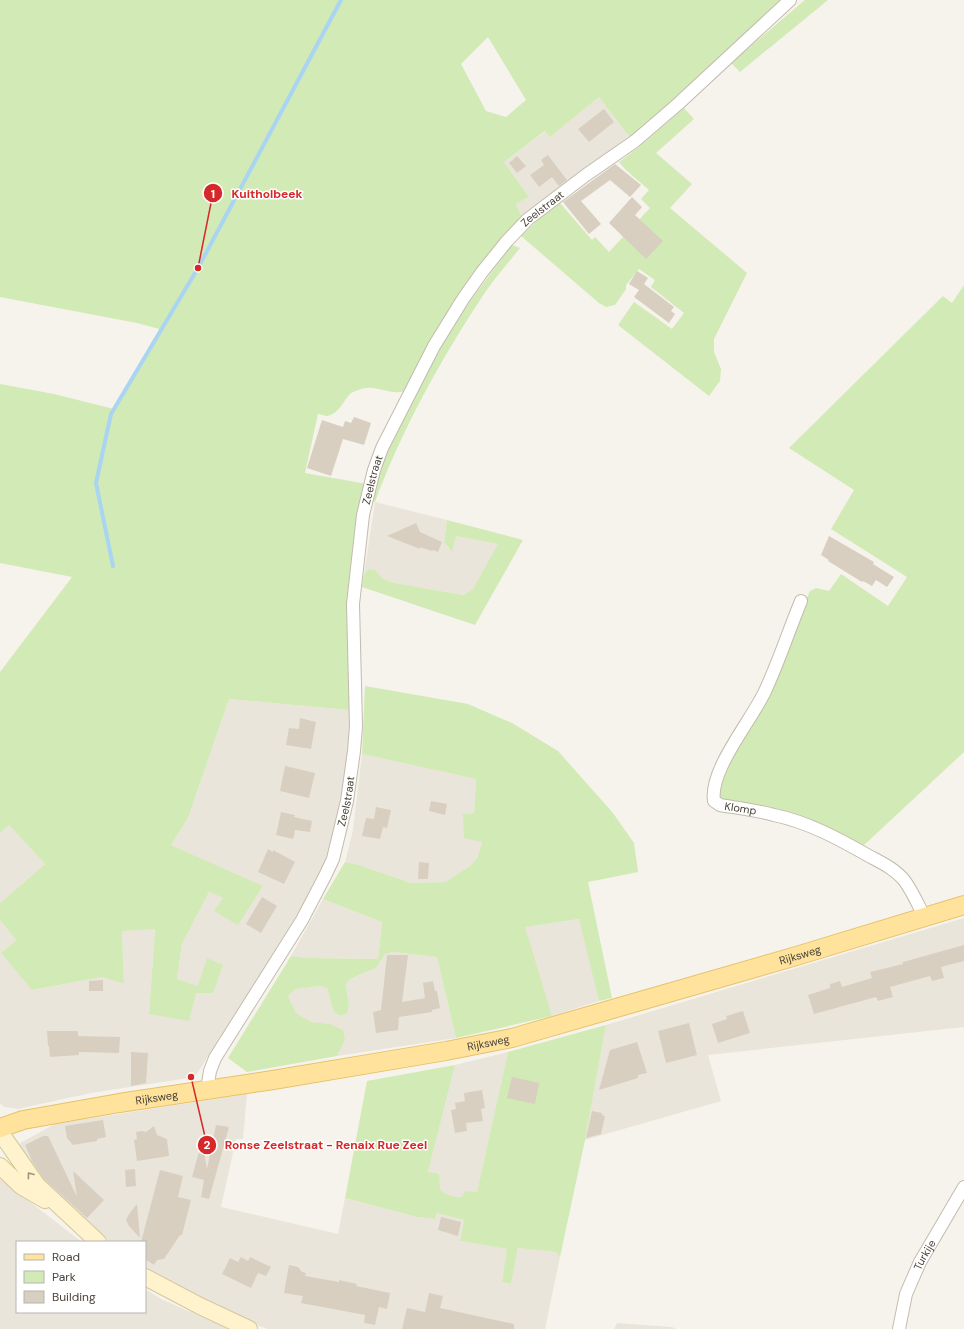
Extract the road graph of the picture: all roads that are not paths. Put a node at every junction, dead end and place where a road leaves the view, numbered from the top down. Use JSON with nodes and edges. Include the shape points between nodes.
{"nodes":[{"id":1,"x":790,"y":0,"type":"edge"},
{"id":2,"x":801,"y":601,"type":"dead end"},
{"id":3,"x":964,"y":905,"type":"edge"},
{"id":4,"x":925,"y":918,"type":"junction"},
{"id":5,"x":207,"y":1090,"type":"junction"},
{"id":6,"x":0,"y":1128,"type":"edge"},
{"id":7,"x":0,"y":1132,"type":"edge"},
{"id":8,"x":0,"y":1166,"type":"edge"},
{"id":9,"x":964,"y":1187,"type":"edge"},
{"id":10,"x":66,"y":1213,"type":"junction"},
{"id":11,"x":97,"y":1241,"type":"edge"},
{"id":12,"x":146,"y":1278,"type":"edge"},
{"id":13,"x":249,"y":1329,"type":"edge"},
{"id":14,"x":899,"y":1329,"type":"edge"}],
"edges":[{"from":1,"to":5,"type":"street","name":"Zeelstraat","via":[[635,141],[528,219],[494,256],[434,346],[382,448],[363,515],[353,604],[356,726],[354,751],[347,801],[333,859],[305,916],[215,1058]]},
{"from":2,"to":4,"type":"street","name":"Klomp","via":[[766,690],[725,760],[715,784],[714,801],[720,805],[775,815],[838,838],[894,870],[914,894]]},
{"from":3,"to":4,"type":"main road","name":"Rijksweg"},
{"from":4,"to":5,"type":"main road","name":"Rijksweg","via":[[512,1038]]},
{"from":5,"to":6,"type":"main road","name":"Rijksweg","via":[[119,1102],[28,1119]]},
{"from":10,"to":7,"type":"main road","one_way":true,"via":[[37,1185]]},
{"from":8,"to":10,"type":"main road","via":[[21,1186]]},
{"from":9,"to":14,"type":"street","name":"Turkije","via":[[920,1262],[906,1294]]},
{"from":10,"to":11,"type":"main road"},
{"from":12,"to":13,"type":"main road"}]}
